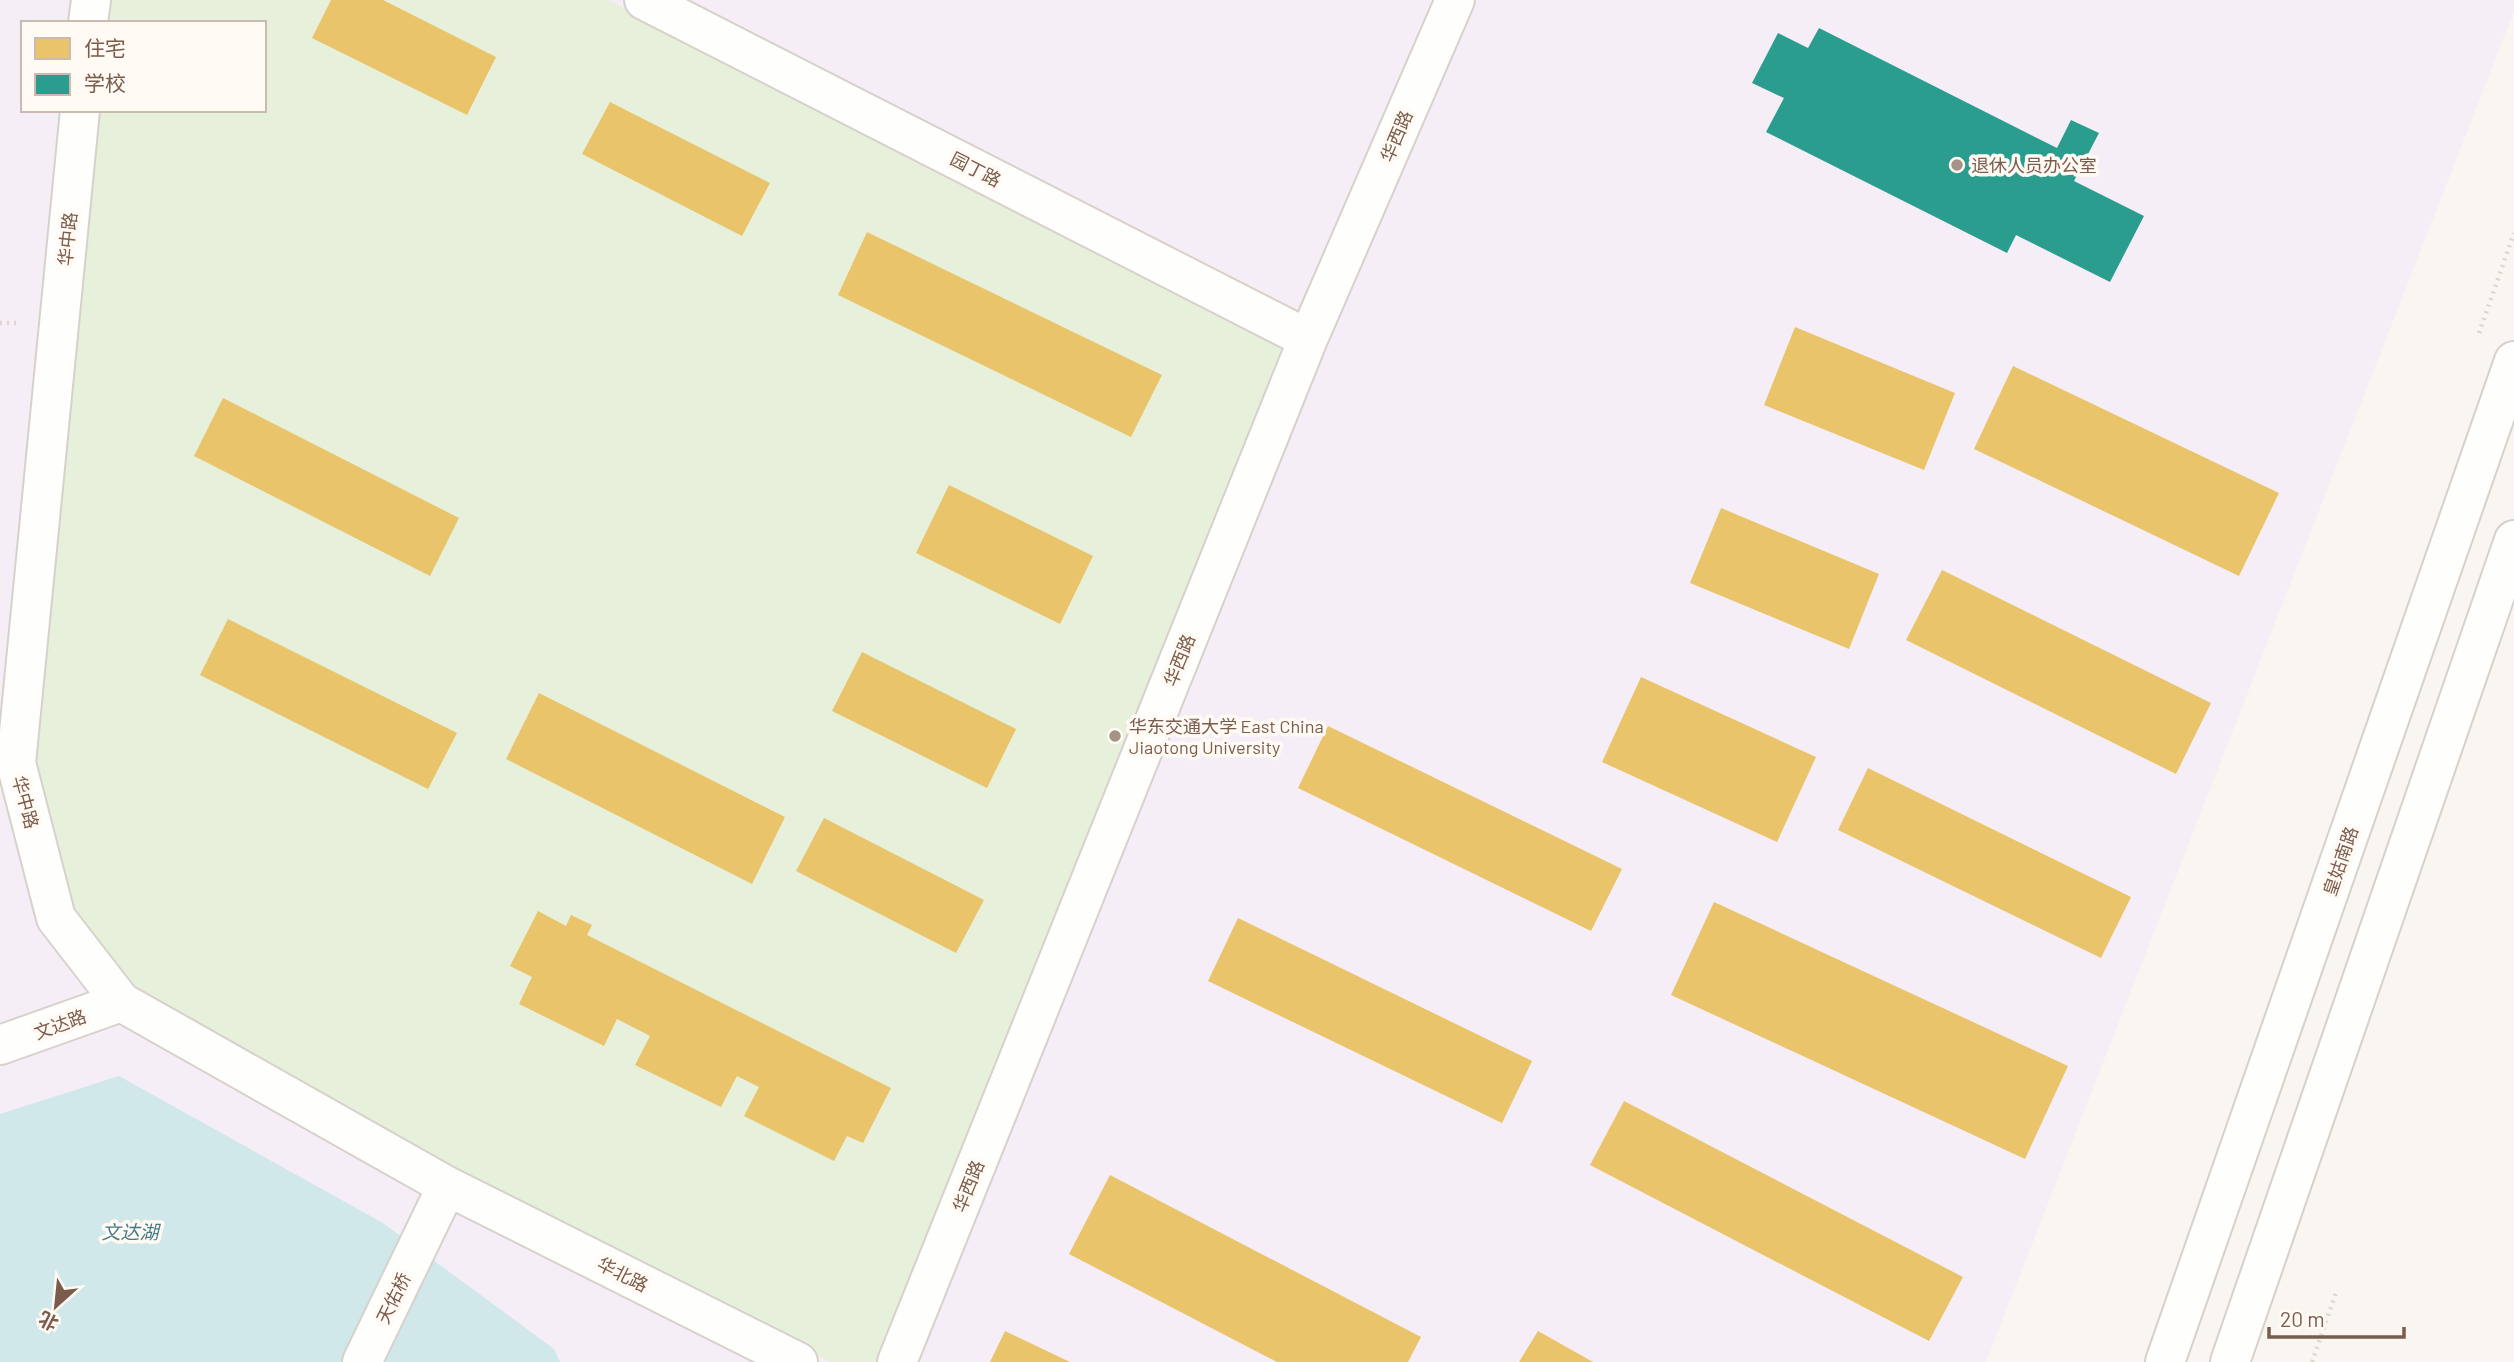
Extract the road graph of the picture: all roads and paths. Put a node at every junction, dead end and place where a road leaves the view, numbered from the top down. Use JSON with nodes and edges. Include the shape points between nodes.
{"nodes":[{"id":1,"x":91,"y":0,"type":"edge"},
{"id":2,"x":644,"y":0,"type":"edge"},
{"id":3,"x":1455,"y":0,"type":"edge"},
{"id":4,"x":88,"y":21,"type":"edge"},
{"id":5,"x":80,"y":112,"type":"edge"},
{"id":6,"x":1308,"y":339,"type":"junction"},
{"id":7,"x":2514,"y":361,"type":"edge"},
{"id":8,"x":2514,"y":540,"type":"edge"},
{"id":9,"x":121,"y":1002,"type":"junction"},
{"id":10,"x":0,"y":1045,"type":"edge"},
{"id":11,"x":447,"y":1186,"type":"junction"},
{"id":12,"x":2336,"y":1293,"type":"dead end"},
{"id":13,"x":362,"y":1362,"type":"edge"},
{"id":14,"x":798,"y":1362,"type":"edge"},
{"id":15,"x":897,"y":1362,"type":"edge"},
{"id":16,"x":2165,"y":1362,"type":"edge"},
{"id":17,"x":2230,"y":1362,"type":"edge"},
{"id":18,"x":2312,"y":1362,"type":"edge"}],
"edges":[{"from":1,"to":4,"type":"street"},
{"from":2,"to":6,"type":"street","name":"园丁路"},
{"from":3,"to":6,"type":"street","name":"华西路"},
{"from":5,"to":9,"type":"street","name":"华中路","via":[[16,763],[56,918]]},
{"from":6,"to":15,"type":"street","name":"华西路"},
{"from":7,"to":16,"type":"street","name":"皇姑南路"},
{"from":8,"to":17,"type":"street"},
{"from":9,"to":10,"type":"street","name":"文达路"},
{"from":9,"to":11,"type":"street","name":"华中路"},
{"from":11,"to":13,"type":"street","name":"天佑桥"},
{"from":11,"to":14,"type":"street","name":"华北路"},
{"from":12,"to":18,"type":"path"}]}
